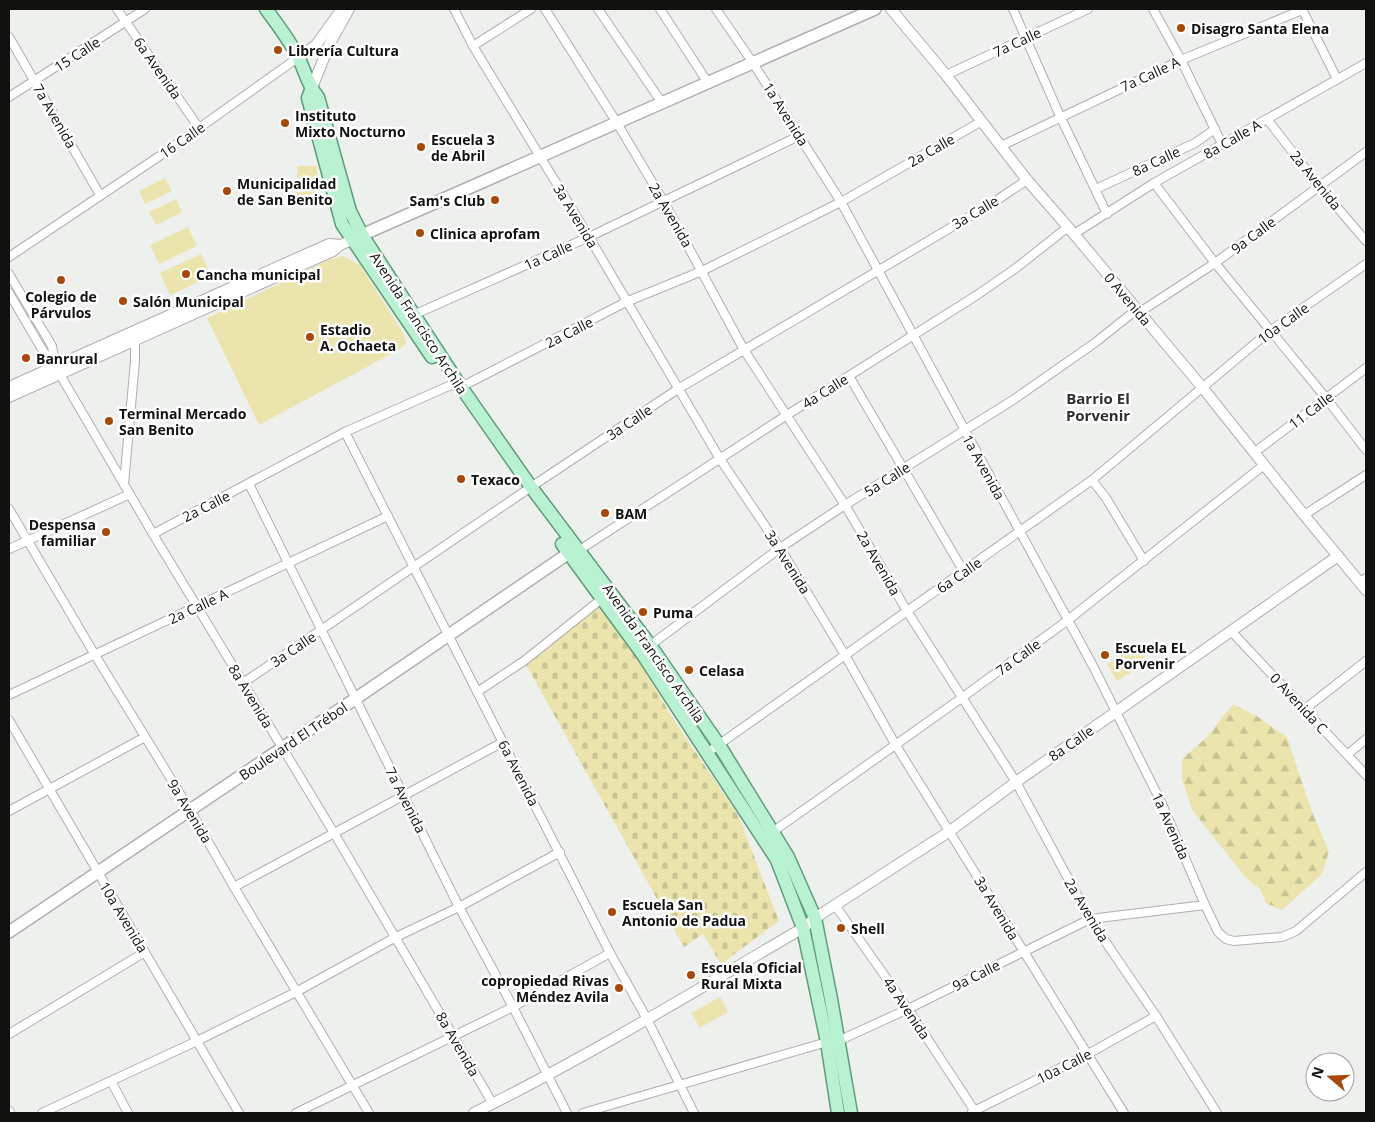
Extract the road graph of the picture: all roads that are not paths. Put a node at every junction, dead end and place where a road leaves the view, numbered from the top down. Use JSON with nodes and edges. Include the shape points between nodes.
{"nodes":[{"id":1,"x":117,"y":9,"type":"edge"},
{"id":2,"x":145,"y":9,"type":"edge"},
{"id":3,"x":266,"y":9,"type":"edge"},
{"id":4,"x":342,"y":9,"type":"edge"},
{"id":5,"x":350,"y":9,"type":"edge"},
{"id":6,"x":454,"y":9,"type":"edge"},
{"id":7,"x":531,"y":9,"type":"edge"},
{"id":8,"x":545,"y":9,"type":"edge"},
{"id":9,"x":598,"y":9,"type":"edge"},
{"id":10,"x":660,"y":9,"type":"edge"},
{"id":11,"x":716,"y":9,"type":"edge"},
{"id":12,"x":875,"y":9,"type":"edge"},
{"id":13,"x":891,"y":9,"type":"edge"},
{"id":14,"x":1014,"y":9,"type":"edge"},
{"id":15,"x":1088,"y":9,"type":"edge"},
{"id":16,"x":1153,"y":9,"type":"edge"},
{"id":17,"x":1302,"y":9,"type":"edge"},
{"id":18,"x":126,"y":21,"type":"junction"},
{"id":19,"x":9,"y":37,"type":"edge"},
{"id":20,"x":1027,"y":38,"type":"junction"},
{"id":21,"x":473,"y":46,"type":"junction"},
{"id":22,"x":299,"y":57,"type":"junction"},
{"id":23,"x":1181,"y":60,"type":"junction"},
{"id":24,"x":753,"y":62,"type":"junction"},
{"id":25,"x":1366,"y":63,"type":"edge"},
{"id":26,"x":946,"y":75,"type":"junction"},
{"id":27,"x":1337,"y":79,"type":"junction"},
{"id":28,"x":35,"y":81,"type":"junction"},
{"id":29,"x":708,"y":83,"type":"junction"},
{"id":30,"x":311,"y":90,"type":"junction"},
{"id":31,"x":9,"y":98,"type":"edge"},
{"id":32,"x":662,"y":103,"type":"junction"},
{"id":33,"x":1060,"y":116,"type":"junction"},
{"id":34,"x":1267,"y":119,"type":"junction"},
{"id":35,"x":982,"y":121,"type":"junction"},
{"id":36,"x":617,"y":122,"type":"junction"},
{"id":37,"x":199,"y":128,"type":"junction"},
{"id":38,"x":1215,"y":129,"type":"junction"},
{"id":39,"x":799,"y":136,"type":"junction"},
{"id":40,"x":1222,"y":144,"type":"junction"},
{"id":41,"x":1000,"y":146,"type":"junction"},
{"id":42,"x":1366,"y":152,"type":"edge"},
{"id":43,"x":540,"y":157,"type":"junction"},
{"id":44,"x":1027,"y":180,"type":"junction"},
{"id":45,"x":1154,"y":183,"type":"junction"},
{"id":46,"x":1319,"y":186,"type":"junction"},
{"id":47,"x":1096,"y":189,"type":"junction"},
{"id":48,"x":100,"y":195,"type":"junction"},
{"id":49,"x":664,"y":202,"type":"junction"},
{"id":50,"x":841,"y":202,"type":"junction"},
{"id":51,"x":1107,"y":214,"type":"junction"},
{"id":52,"x":1071,"y":230,"type":"junction"},
{"id":53,"x":589,"y":237,"type":"junction"},
{"id":54,"x":351,"y":240,"type":"junction"},
{"id":55,"x":1366,"y":241,"type":"edge"},
{"id":56,"x":9,"y":256,"type":"edge"},
{"id":57,"x":1215,"y":263,"type":"junction"},
{"id":58,"x":1366,"y":264,"type":"edge"},
{"id":59,"x":702,"y":270,"type":"junction"},
{"id":60,"x":878,"y":270,"type":"junction"},
{"id":61,"x":9,"y":274,"type":"edge"},
{"id":62,"x":9,"y":293,"type":"edge"},
{"id":63,"x":626,"y":302,"type":"junction"},
{"id":64,"x":1136,"y":310,"type":"junction"},
{"id":65,"x":409,"y":316,"type":"junction"},
{"id":66,"x":1270,"y":331,"type":"junction"},
{"id":67,"x":913,"y":336,"type":"junction"},
{"id":68,"x":135,"y":340,"type":"junction"},
{"id":69,"x":744,"y":350,"type":"junction"},
{"id":70,"x":1366,"y":368,"type":"edge"},
{"id":71,"x":57,"y":370,"type":"junction"},
{"id":72,"x":849,"y":376,"type":"junction"},
{"id":73,"x":456,"y":386,"type":"junction"},
{"id":74,"x":9,"y":387,"type":"edge"},
{"id":75,"x":1202,"y":387,"type":"junction"},
{"id":76,"x":678,"y":389,"type":"junction"},
{"id":77,"x":9,"y":397,"type":"edge"},
{"id":78,"x":1326,"y":398,"type":"junction"},
{"id":79,"x":787,"y":415,"type":"junction"},
{"id":80,"x":964,"y":430,"type":"junction"},
{"id":81,"x":345,"y":432,"type":"junction"},
{"id":82,"x":1366,"y":450,"type":"edge"},
{"id":83,"x":1255,"y":452,"type":"junction"},
{"id":84,"x":720,"y":459,"type":"junction"},
{"id":85,"x":1264,"y":465,"type":"junction"},
{"id":86,"x":903,"y":469,"type":"junction"},
{"id":87,"x":1366,"y":475,"type":"edge"},
{"id":88,"x":1092,"y":480,"type":"junction"},
{"id":89,"x":124,"y":484,"type":"junction"},
{"id":90,"x":250,"y":484,"type":"junction"},
{"id":91,"x":528,"y":488,"type":"junction"},
{"id":92,"x":130,"y":494,"type":"junction"},
{"id":93,"x":845,"y":505,"type":"junction"},
{"id":94,"x":9,"y":509,"type":"edge"},
{"id":95,"x":1304,"y":515,"type":"junction"},
{"id":96,"x":388,"y":516,"type":"junction"},
{"id":97,"x":1020,"y":532,"type":"junction"},
{"id":98,"x":153,"y":534,"type":"junction"},
{"id":99,"x":28,"y":541,"type":"junction"},
{"id":100,"x":780,"y":548,"type":"junction"},
{"id":101,"x":9,"y":549,"type":"edge"},
{"id":102,"x":573,"y":552,"type":"junction"},
{"id":103,"x":1338,"y":556,"type":"junction"},
{"id":104,"x":1144,"y":561,"type":"junction"},
{"id":105,"x":289,"y":563,"type":"junction"},
{"id":106,"x":414,"y":567,"type":"junction"},
{"id":107,"x":964,"y":572,"type":"junction"},
{"id":108,"x":1364,"y":583,"type":"edge"},
{"id":109,"x":607,"y":595,"type":"junction"},
{"id":110,"x":197,"y":606,"type":"junction"},
{"id":111,"x":907,"y":611,"type":"junction"},
{"id":112,"x":1068,"y":620,"type":"junction"},
{"id":113,"x":322,"y":630,"type":"junction"},
{"id":114,"x":1231,"y":631,"type":"junction"},
{"id":115,"x":448,"y":634,"type":"junction"},
{"id":116,"x":646,"y":649,"type":"junction"},
{"id":117,"x":95,"y":655,"type":"junction"},
{"id":118,"x":846,"y":655,"type":"junction"},
{"id":119,"x":1366,"y":661,"type":"edge"},
{"id":120,"x":243,"y":683,"type":"junction"},
{"id":121,"x":478,"y":692,"type":"junction"},
{"id":122,"x":9,"y":696,"type":"edge"},
{"id":123,"x":963,"y":697,"type":"junction"},
{"id":124,"x":355,"y":700,"type":"junction"},
{"id":125,"x":1305,"y":709,"type":"junction"},
{"id":126,"x":1116,"y":712,"type":"junction"},
{"id":127,"x":9,"y":720,"type":"edge"},
{"id":128,"x":146,"y":737,"type":"junction"},
{"id":129,"x":1366,"y":739,"type":"edge"},
{"id":130,"x":503,"y":742,"type":"junction"},
{"id":131,"x":895,"y":744,"type":"junction"},
{"id":132,"x":719,"y":745,"type":"junction"},
{"id":133,"x":282,"y":747,"type":"junction"},
{"id":134,"x":707,"y":752,"type":"junction"},
{"id":135,"x":1348,"y":754,"type":"junction"},
{"id":136,"x":1366,"y":775,"type":"edge"},
{"id":137,"x":1016,"y":782,"type":"junction"},
{"id":138,"x":49,"y":790,"type":"junction"},
{"id":139,"x":404,"y":796,"type":"junction"},
{"id":140,"x":190,"y":810,"type":"junction"},
{"id":141,"x":9,"y":811,"type":"edge"},
{"id":142,"x":950,"y":831,"type":"junction"},
{"id":143,"x":334,"y":833,"type":"junction"},
{"id":144,"x":768,"y":835,"type":"junction"},
{"id":145,"x":560,"y":852,"type":"junction"},
{"id":146,"x":97,"y":872,"type":"junction"},
{"id":147,"x":1366,"y":872,"type":"edge"},
{"id":148,"x":234,"y":887,"type":"junction"},
{"id":149,"x":835,"y":905,"type":"junction"},
{"id":150,"x":1205,"y":905,"type":"junction"},
{"id":151,"x":459,"y":907,"type":"junction"},
{"id":152,"x":815,"y":918,"type":"junction"},
{"id":153,"x":1090,"y":919,"type":"junction"},
{"id":154,"x":804,"y":928,"type":"junction"},
{"id":155,"x":9,"y":932,"type":"edge"},
{"id":156,"x":396,"y":937,"type":"junction"},
{"id":157,"x":145,"y":952,"type":"junction"},
{"id":158,"x":1024,"y":952,"type":"junction"},
{"id":159,"x":610,"y":953,"type":"junction"},
{"id":160,"x":296,"y":992,"type":"junction"},
{"id":161,"x":513,"y":1007,"type":"junction"},
{"id":162,"x":908,"y":1009,"type":"junction"},
{"id":163,"x":1156,"y":1016,"type":"junction"},
{"id":164,"x":647,"y":1019,"type":"junction"},
{"id":165,"x":9,"y":1034,"type":"edge"},
{"id":166,"x":453,"y":1036,"type":"junction"},
{"id":167,"x":198,"y":1041,"type":"junction"},
{"id":168,"x":832,"y":1041,"type":"junction"},
{"id":169,"x":1088,"y":1054,"type":"junction"},
{"id":170,"x":547,"y":1075,"type":"junction"},
{"id":171,"x":111,"y":1081,"type":"junction"},
{"id":172,"x":352,"y":1085,"type":"junction"},
{"id":173,"x":681,"y":1086,"type":"junction"},
{"id":174,"x":493,"y":1104,"type":"junction"},
{"id":175,"x":42,"y":1113,"type":"edge"},
{"id":176,"x":128,"y":1113,"type":"edge"},
{"id":177,"x":239,"y":1113,"type":"edge"},
{"id":178,"x":296,"y":1113,"type":"edge"},
{"id":179,"x":369,"y":1113,"type":"edge"},
{"id":180,"x":474,"y":1113,"type":"edge"},
{"id":181,"x":568,"y":1113,"type":"edge"},
{"id":182,"x":583,"y":1113,"type":"edge"},
{"id":183,"x":694,"y":1113,"type":"edge"},
{"id":184,"x":838,"y":1113,"type":"edge"},
{"id":185,"x":851,"y":1113,"type":"edge"},
{"id":186,"x":974,"y":1113,"type":"edge"},
{"id":187,"x":1124,"y":1113,"type":"edge"},
{"id":188,"x":1217,"y":1113,"type":"edge"}],
"edges":[{"from":1,"to":18,"type":"street","name":"6a Avenida"},
{"from":2,"to":18,"type":"street","name":"15 Calle"},
{"from":3,"to":22,"type":"main road","name":"Avenida Francisco Archila"},
{"from":4,"to":22,"type":"street","name":"16 Calle","via":[[316,45]]},
{"from":5,"to":30,"type":"street","via":[[330,44]]},
{"from":6,"to":21,"type":"street","name":"3a Avenida"},
{"from":7,"to":21,"type":"street"},
{"from":8,"to":36,"type":"street","name":"2a Avenida"},
{"from":9,"to":32,"type":"street"},
{"from":10,"to":29,"type":"street"},
{"from":11,"to":24,"type":"street","name":"1a Avenida"},
{"from":12,"to":24,"type":"main road"},
{"from":13,"to":26,"type":"street","name":"0 Avenida"},
{"from":14,"to":20,"type":"street"},
{"from":15,"to":20,"type":"street","name":"7a Calle"},
{"from":16,"to":23,"type":"street"},
{"from":17,"to":23,"type":"street","name":"7a Calle A"},
{"from":17,"to":27,"type":"street"},
{"from":18,"to":28,"type":"street","name":"15 Calle"},
{"from":18,"to":37,"type":"street","name":"6a Avenida"},
{"from":19,"to":28,"type":"street","name":"7a Avenida"},
{"from":20,"to":26,"type":"street","name":"7a Calle"},
{"from":20,"to":33,"type":"street"},
{"from":21,"to":43,"type":"street","name":"3a Avenida"},
{"from":22,"to":30,"type":"main road","name":"Avenida Francisco Archila"},
{"from":22,"to":37,"type":"street","name":"16 Calle"},
{"from":23,"to":33,"type":"street","name":"7a Calle A"},
{"from":23,"to":38,"type":"street"},
{"from":24,"to":29,"type":"main road"},
{"from":24,"to":39,"type":"street","name":"1a Avenida"},
{"from":25,"to":27,"type":"street","name":"8a Calle A"},
{"from":26,"to":35,"type":"street","name":"0 Avenida"},
{"from":27,"to":34,"type":"street","name":"8a Calle A"},
{"from":28,"to":31,"type":"street","name":"15 Calle"},
{"from":28,"to":48,"type":"street","name":"7a Avenida"},
{"from":29,"to":32,"type":"main road"},
{"from":30,"to":54,"type":"main road","name":"Avenida Francisco Archila","via":[[308,98],[338,213]]},
{"from":32,"to":36,"type":"main road"},
{"from":33,"to":41,"type":"street","name":"7a Calle A"},
{"from":33,"to":47,"type":"street"},
{"from":34,"to":40,"type":"street","name":"8a Calle A"},
{"from":34,"to":46,"type":"street","name":"2a Avenida"},
{"from":35,"to":41,"type":"street","name":"0 Avenida"},
{"from":35,"to":50,"type":"street","name":"2a Calle"},
{"from":36,"to":43,"type":"main road"},
{"from":36,"to":49,"type":"street","name":"2a Avenida"},
{"from":37,"to":48,"type":"street","name":"16 Calle"},
{"from":38,"to":40,"type":"street"},
{"from":38,"to":47,"type":"street","name":"8a Calle","via":[[1195,143]]},
{"from":39,"to":49,"type":"street","name":"1a Calle"},
{"from":39,"to":50,"type":"street","name":"1a Avenida"},
{"from":40,"to":45,"type":"street","name":"8a Calle A"},
{"from":41,"to":44,"type":"street","name":"0 Avenida"},
{"from":42,"to":46,"type":"street","name":"9a Calle"},
{"from":43,"to":53,"type":"street","name":"3a Avenida"},
{"from":43,"to":54,"type":"main road"},
{"from":44,"to":52,"type":"street","name":"0 Avenida"},
{"from":44,"to":60,"type":"street","name":"3a Calle"},
{"from":45,"to":51,"type":"street","name":"8a Calle A"},
{"from":45,"to":57,"type":"street"},
{"from":46,"to":55,"type":"street","name":"2a Avenida"},
{"from":46,"to":57,"type":"street","name":"9a Calle"},
{"from":47,"to":51,"type":"street"},
{"from":48,"to":56,"type":"street","name":"16 Calle"},
{"from":49,"to":53,"type":"street","name":"1a Calle"},
{"from":49,"to":59,"type":"street","name":"2a Avenida"},
{"from":50,"to":59,"type":"street","name":"2a Calle"},
{"from":50,"to":60,"type":"street","name":"1a Avenida"},
{"from":51,"to":52,"type":"street","name":"8a Calle A"},
{"from":52,"to":64,"type":"street","name":"0 Avenida"},
{"from":52,"to":67,"type":"street","name":"4a Calle"},
{"from":53,"to":63,"type":"street","name":"3a Avenida"},
{"from":53,"to":65,"type":"street","name":"1a Calle"},
{"from":54,"to":65,"type":"main road","name":"Avenida Francisco Archila"},
{"from":54,"to":68,"type":"street"},
{"from":54,"to":71,"type":"street","via":[[330,244]]},
{"from":57,"to":64,"type":"street","name":"9a Calle","via":[[1143,310]]},
{"from":57,"to":66,"type":"street"},
{"from":58,"to":66,"type":"street","name":"10a Calle"},
{"from":59,"to":63,"type":"street","name":"2a Calle"},
{"from":59,"to":69,"type":"street","name":"2a Avenida"},
{"from":60,"to":67,"type":"street","name":"1a Avenida"},
{"from":60,"to":69,"type":"street","name":"3a Calle"},
{"from":61,"to":71,"type":"street","name":"8a Avenida","via":[[52,346]]},
{"from":62,"to":71,"type":"street","name":"8a Avenida"},
{"from":63,"to":73,"type":"street","name":"2a Calle"},
{"from":63,"to":76,"type":"street","name":"3a Avenida"},
{"from":64,"to":75,"type":"street","name":"0 Avenida"},
{"from":64,"to":80,"type":"street","name":"5a Calle","via":[[1051,374]]},
{"from":65,"to":73,"type":"main road","name":"Avenida Francisco Archila"},
{"from":66,"to":75,"type":"street","name":"10a Calle"},
{"from":66,"to":78,"type":"street"},
{"from":67,"to":72,"type":"street","name":"4a Calle"},
{"from":67,"to":80,"type":"street","name":"1a Avenida"},
{"from":68,"to":71,"type":"street"},
{"from":68,"to":89,"type":"street"},
{"from":69,"to":76,"type":"street","name":"3a Calle"},
{"from":69,"to":79,"type":"street","name":"2a Avenida"},
{"from":70,"to":78,"type":"street","name":"11 Calle"},
{"from":71,"to":74,"type":"street"},
{"from":71,"to":77,"type":"street"},
{"from":71,"to":89,"type":"street","name":"8a Avenida"},
{"from":72,"to":79,"type":"street","name":"4a Calle"},
{"from":72,"to":86,"type":"street"},
{"from":73,"to":81,"type":"street","name":"2a Calle"},
{"from":73,"to":91,"type":"main road","name":"Avenida Francisco Archila"},
{"from":75,"to":83,"type":"street","name":"0 Avenida"},
{"from":75,"to":88,"type":"street","name":"6a Calle"},
{"from":76,"to":84,"type":"street","name":"3a Avenida"},
{"from":76,"to":91,"type":"street","name":"3a Calle"},
{"from":78,"to":82,"type":"street"},
{"from":78,"to":83,"type":"street","name":"11 Calle"},
{"from":79,"to":84,"type":"street","name":"4a Calle"},
{"from":79,"to":93,"type":"street","name":"2a Avenida"},
{"from":80,"to":86,"type":"street","name":"5a Calle"},
{"from":80,"to":97,"type":"street","name":"1a Avenida"},
{"from":81,"to":90,"type":"street","name":"2a Calle"},
{"from":81,"to":96,"type":"street","name":"6a Avenida"},
{"from":83,"to":85,"type":"street","name":"0 Avenida"},
{"from":84,"to":100,"type":"street","name":"3a Avenida"},
{"from":84,"to":102,"type":"street","name":"4a Calle"},
{"from":85,"to":95,"type":"street","name":"0 Avenida"},
{"from":85,"to":104,"type":"street","name":"7a Calle"},
{"from":86,"to":93,"type":"street","name":"5a Calle"},
{"from":86,"to":107,"type":"street"},
{"from":87,"to":95,"type":"street"},
{"from":88,"to":97,"type":"street","name":"6a Calle"},
{"from":88,"to":104,"type":"street"},
{"from":89,"to":92,"type":"street","name":"8a Avenida"},
{"from":90,"to":98,"type":"street","name":"2a Calle"},
{"from":90,"to":105,"type":"street","name":"7a Avenida"},
{"from":91,"to":102,"type":"main road","name":"Avenida Francisco Archila"},
{"from":91,"to":106,"type":"street","name":"3a Calle"},
{"from":92,"to":98,"type":"street","name":"8a Avenida"},
{"from":92,"to":99,"type":"street"},
{"from":93,"to":100,"type":"street","name":"5a Calle"},
{"from":93,"to":111,"type":"street","name":"2a Avenida"},
{"from":94,"to":99,"type":"street","name":"9a Avenida"},
{"from":95,"to":103,"type":"street","name":"0 Avenida"},
{"from":96,"to":105,"type":"street","name":"2a Calle A"},
{"from":96,"to":106,"type":"street","name":"6a Avenida"},
{"from":97,"to":107,"type":"street","name":"6a Calle"},
{"from":97,"to":112,"type":"street","name":"1a Avenida"},
{"from":98,"to":110,"type":"street","name":"8a Avenida"},
{"from":99,"to":101,"type":"street"},
{"from":99,"to":117,"type":"street","name":"9a Avenida"},
{"from":100,"to":116,"type":"street","name":"5a Calle"},
{"from":100,"to":118,"type":"street","name":"3a Avenida"},
{"from":102,"to":109,"type":"main road","name":"Avenida Francisco Archila"},
{"from":102,"to":115,"type":"main road","name":"Boulevard El Trébol"},
{"from":103,"to":108,"type":"street","name":"0 Avenida"},
{"from":103,"to":114,"type":"street","name":"8a Calle"},
{"from":104,"to":112,"type":"street","name":"7a Calle"},
{"from":105,"to":110,"type":"street","name":"2a Calle A"},
{"from":105,"to":113,"type":"street","name":"7a Avenida"},
{"from":106,"to":113,"type":"street","name":"3a Calle"},
{"from":106,"to":115,"type":"street","name":"6a Avenida"},
{"from":107,"to":111,"type":"street","name":"6a Calle"},
{"from":109,"to":116,"type":"main road","name":"Avenida Francisco Archila"},
{"from":109,"to":121,"type":"street","via":[[524,661]]},
{"from":110,"to":117,"type":"street","name":"2a Calle A"},
{"from":110,"to":120,"type":"street","name":"8a Avenida"},
{"from":111,"to":118,"type":"street","name":"6a Calle"},
{"from":111,"to":123,"type":"street","name":"2a Avenida"},
{"from":112,"to":123,"type":"street","name":"7a Calle"},
{"from":112,"to":126,"type":"street","name":"1a Avenida"},
{"from":113,"to":120,"type":"street","name":"3a Calle"},
{"from":113,"to":124,"type":"street","name":"7a Avenida"},
{"from":114,"to":125,"type":"street","name":"0 Avenida C"},
{"from":114,"to":126,"type":"street","name":"8a Calle"},
{"from":115,"to":121,"type":"street","name":"6a Avenida"},
{"from":115,"to":124,"type":"main road","name":"Boulevard El Trébol"},
{"from":116,"to":132,"type":"main road","name":"Avenida Francisco Archila"},
{"from":116,"to":134,"type":"main road","name":"Avenida Francisco Archila"},
{"from":117,"to":122,"type":"street","name":"2a Calle A"},
{"from":117,"to":128,"type":"street","name":"9a Avenida"},
{"from":118,"to":131,"type":"street","name":"3a Avenida"},
{"from":118,"to":132,"type":"street","name":"6a Calle"},
{"from":119,"to":125,"type":"street"},
{"from":120,"to":133,"type":"street","name":"8a Avenida"},
{"from":121,"to":130,"type":"street","name":"6a Avenida"},
{"from":123,"to":131,"type":"street","name":"7a Calle"},
{"from":123,"to":137,"type":"street","name":"2a Avenida"},
{"from":124,"to":133,"type":"main road","name":"Boulevard El Trébol"},
{"from":124,"to":139,"type":"street","name":"7a Avenida"},
{"from":125,"to":135,"type":"street","name":"0 Avenida C"},
{"from":126,"to":137,"type":"street","name":"8a Calle"},
{"from":126,"to":150,"type":"street","name":"1a Avenida","via":[[1162,804]]},
{"from":127,"to":138,"type":"street","name":"10a Avenida"},
{"from":128,"to":138,"type":"street"},
{"from":128,"to":140,"type":"street","name":"9a Avenida"},
{"from":129,"to":135,"type":"street"},
{"from":130,"to":139,"type":"street"},
{"from":130,"to":145,"type":"street","name":"6a Avenida"},
{"from":131,"to":142,"type":"street","name":"3a Avenida"},
{"from":131,"to":144,"type":"street","name":"7a Calle"},
{"from":132,"to":134,"type":"street","name":"6a Calle"},
{"from":132,"to":144,"type":"main road","name":"Avenida Francisco Archila"},
{"from":133,"to":140,"type":"main road","name":"Boulevard El Trébol"},
{"from":133,"to":143,"type":"street","name":"8a Avenida"},
{"from":134,"to":144,"type":"main road","name":"Avenida Francisco Archila"},
{"from":135,"to":136,"type":"street","name":"0 Avenida C"},
{"from":137,"to":142,"type":"street","name":"8a Calle"},
{"from":137,"to":153,"type":"street","name":"2a Avenida"},
{"from":138,"to":141,"type":"street"},
{"from":138,"to":146,"type":"street","name":"10a Avenida"},
{"from":139,"to":143,"type":"street"},
{"from":139,"to":151,"type":"street","name":"7a Avenida"},
{"from":140,"to":146,"type":"main road","name":"Boulevard El Trébol"},
{"from":140,"to":148,"type":"street","name":"9a Avenida"},
{"from":142,"to":149,"type":"street","name":"8a Calle"},
{"from":142,"to":158,"type":"street","name":"3a Avenida"},
{"from":143,"to":148,"type":"street"},
{"from":143,"to":156,"type":"street","name":"8a Avenida"},
{"from":144,"to":152,"type":"main road","name":"Avenida Francisco Archila","via":[[788,857]]},
{"from":144,"to":154,"type":"main road","name":"Avenida Francisco Archila"},
{"from":145,"to":151,"type":"street"},
{"from":145,"to":159,"type":"street","name":"6a Avenida"},
{"from":146,"to":155,"type":"main road","name":"Boulevard El Trébol"},
{"from":146,"to":157,"type":"street","name":"10a Avenida"},
{"from":147,"to":150,"type":"street","name":"1a Avenida","via":[[1296,931],[1282,937],[1226,939],[1218,932]]},
{"from":148,"to":160,"type":"street","name":"9a Avenida"},
{"from":149,"to":152,"type":"street","name":"8a Calle"},
{"from":149,"to":162,"type":"street","name":"4a Avenida"},
{"from":150,"to":153,"type":"street","name":"9a Calle"},
{"from":151,"to":156,"type":"street"},
{"from":151,"to":161,"type":"street","name":"7a Avenida"},
{"from":152,"to":154,"type":"street","name":"8a Calle"},
{"from":152,"to":168,"type":"main road","name":"Avenida Francisco Archila","via":[[831,999]]},
{"from":153,"to":158,"type":"street","name":"9a Calle"},
{"from":153,"to":163,"type":"street","name":"2a Avenida"},
{"from":154,"to":164,"type":"street","name":"8a Calle"},
{"from":154,"to":168,"type":"main road","name":"Avenida Francisco Archila"},
{"from":156,"to":160,"type":"street"},
{"from":156,"to":166,"type":"street","name":"8a Avenida"},
{"from":157,"to":165,"type":"street"},
{"from":157,"to":167,"type":"street","name":"10a Avenida"},
{"from":158,"to":162,"type":"street","name":"9a Calle"},
{"from":158,"to":169,"type":"street","name":"3a Avenida"},
{"from":159,"to":161,"type":"street"},
{"from":159,"to":164,"type":"street","name":"6a Avenida"},
{"from":160,"to":167,"type":"street"},
{"from":160,"to":172,"type":"street","name":"9a Avenida"},
{"from":161,"to":166,"type":"street"},
{"from":161,"to":170,"type":"street","name":"7a Avenida"},
{"from":162,"to":168,"type":"street","name":"9a Calle"},
{"from":162,"to":186,"type":"street","name":"4a Avenida"},
{"from":163,"to":169,"type":"street","name":"10a Calle"},
{"from":163,"to":188,"type":"street","name":"2a Avenida"},
{"from":164,"to":170,"type":"street","name":"8a Calle"},
{"from":164,"to":173,"type":"street","name":"6a Avenida"},
{"from":166,"to":172,"type":"street"},
{"from":166,"to":174,"type":"street","name":"8a Avenida"},
{"from":167,"to":171,"type":"street"},
{"from":167,"to":177,"type":"street","name":"10a Avenida"},
{"from":168,"to":173,"type":"street","name":"9a Calle"},
{"from":168,"to":184,"type":"main road","name":"Avenida Francisco Archila"},
{"from":168,"to":185,"type":"main road","name":"Avenida Francisco Archila"},
{"from":169,"to":186,"type":"street","name":"10a Calle"},
{"from":169,"to":187,"type":"street","name":"3a Avenida"},
{"from":170,"to":174,"type":"street","name":"8a Calle"},
{"from":170,"to":181,"type":"street","name":"7a Avenida"},
{"from":171,"to":175,"type":"street"},
{"from":171,"to":176,"type":"street"},
{"from":172,"to":178,"type":"street"},
{"from":172,"to":179,"type":"street","name":"9a Avenida"},
{"from":173,"to":182,"type":"street","name":"9a Calle"},
{"from":173,"to":183,"type":"street","name":"6a Avenida"},
{"from":174,"to":180,"type":"street","name":"8a Calle"}]}
